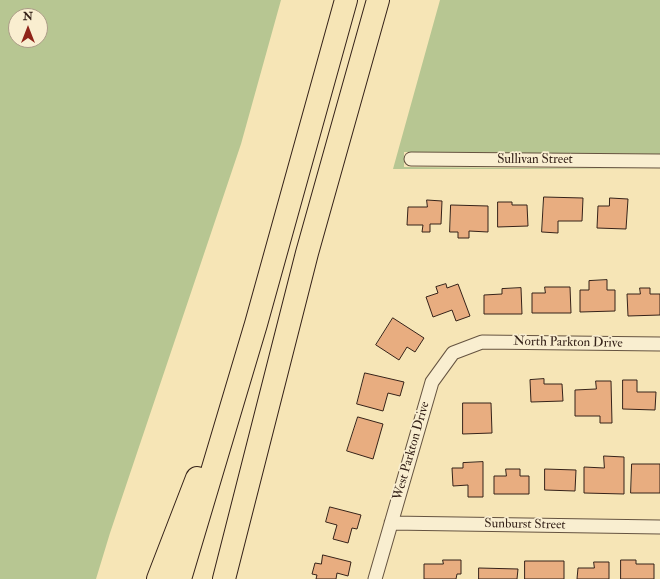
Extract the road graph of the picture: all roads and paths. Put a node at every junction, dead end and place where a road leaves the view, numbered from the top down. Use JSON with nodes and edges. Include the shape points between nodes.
{"nodes":[{"id":1,"x":346,"y":0,"type":"edge"},
{"id":2,"x":378,"y":0,"type":"edge"},
{"id":3,"x":410,"y":159,"type":"dead end"},
{"id":4,"x":660,"y":161,"type":"edge"},
{"id":5,"x":256,"y":324,"type":"junction"},
{"id":6,"x":476,"y":344,"type":"joint"},
{"id":7,"x":660,"y":344,"type":"edge"},
{"id":8,"x":391,"y":523,"type":"junction"},
{"id":9,"x":660,"y":527,"type":"edge"},
{"id":10,"x":158,"y":579,"type":"edge"},
{"id":11,"x":180,"y":579,"type":"edge"},
{"id":12,"x":224,"y":579,"type":"edge"},
{"id":13,"x":375,"y":579,"type":"edge"}],
"edges":[{"from":1,"to":5,"type":"highway"},
{"from":2,"to":12,"type":"highway","via":[[307,253]]},
{"from":3,"to":4,"type":"street","name":"Sullivan Street"},
{"from":5,"to":10,"type":"highway"},
{"from":5,"to":11,"type":"highway"},
{"from":6,"to":7,"type":"street","name":"North Parkton Drive"},
{"from":6,"to":8,"type":"street","name":"West Parkton Drive","via":[[453,352],[432,382]]},
{"from":8,"to":9,"type":"street","name":"Sunburst Street"},
{"from":8,"to":13,"type":"street","name":"West Parkton Drive"}]}
